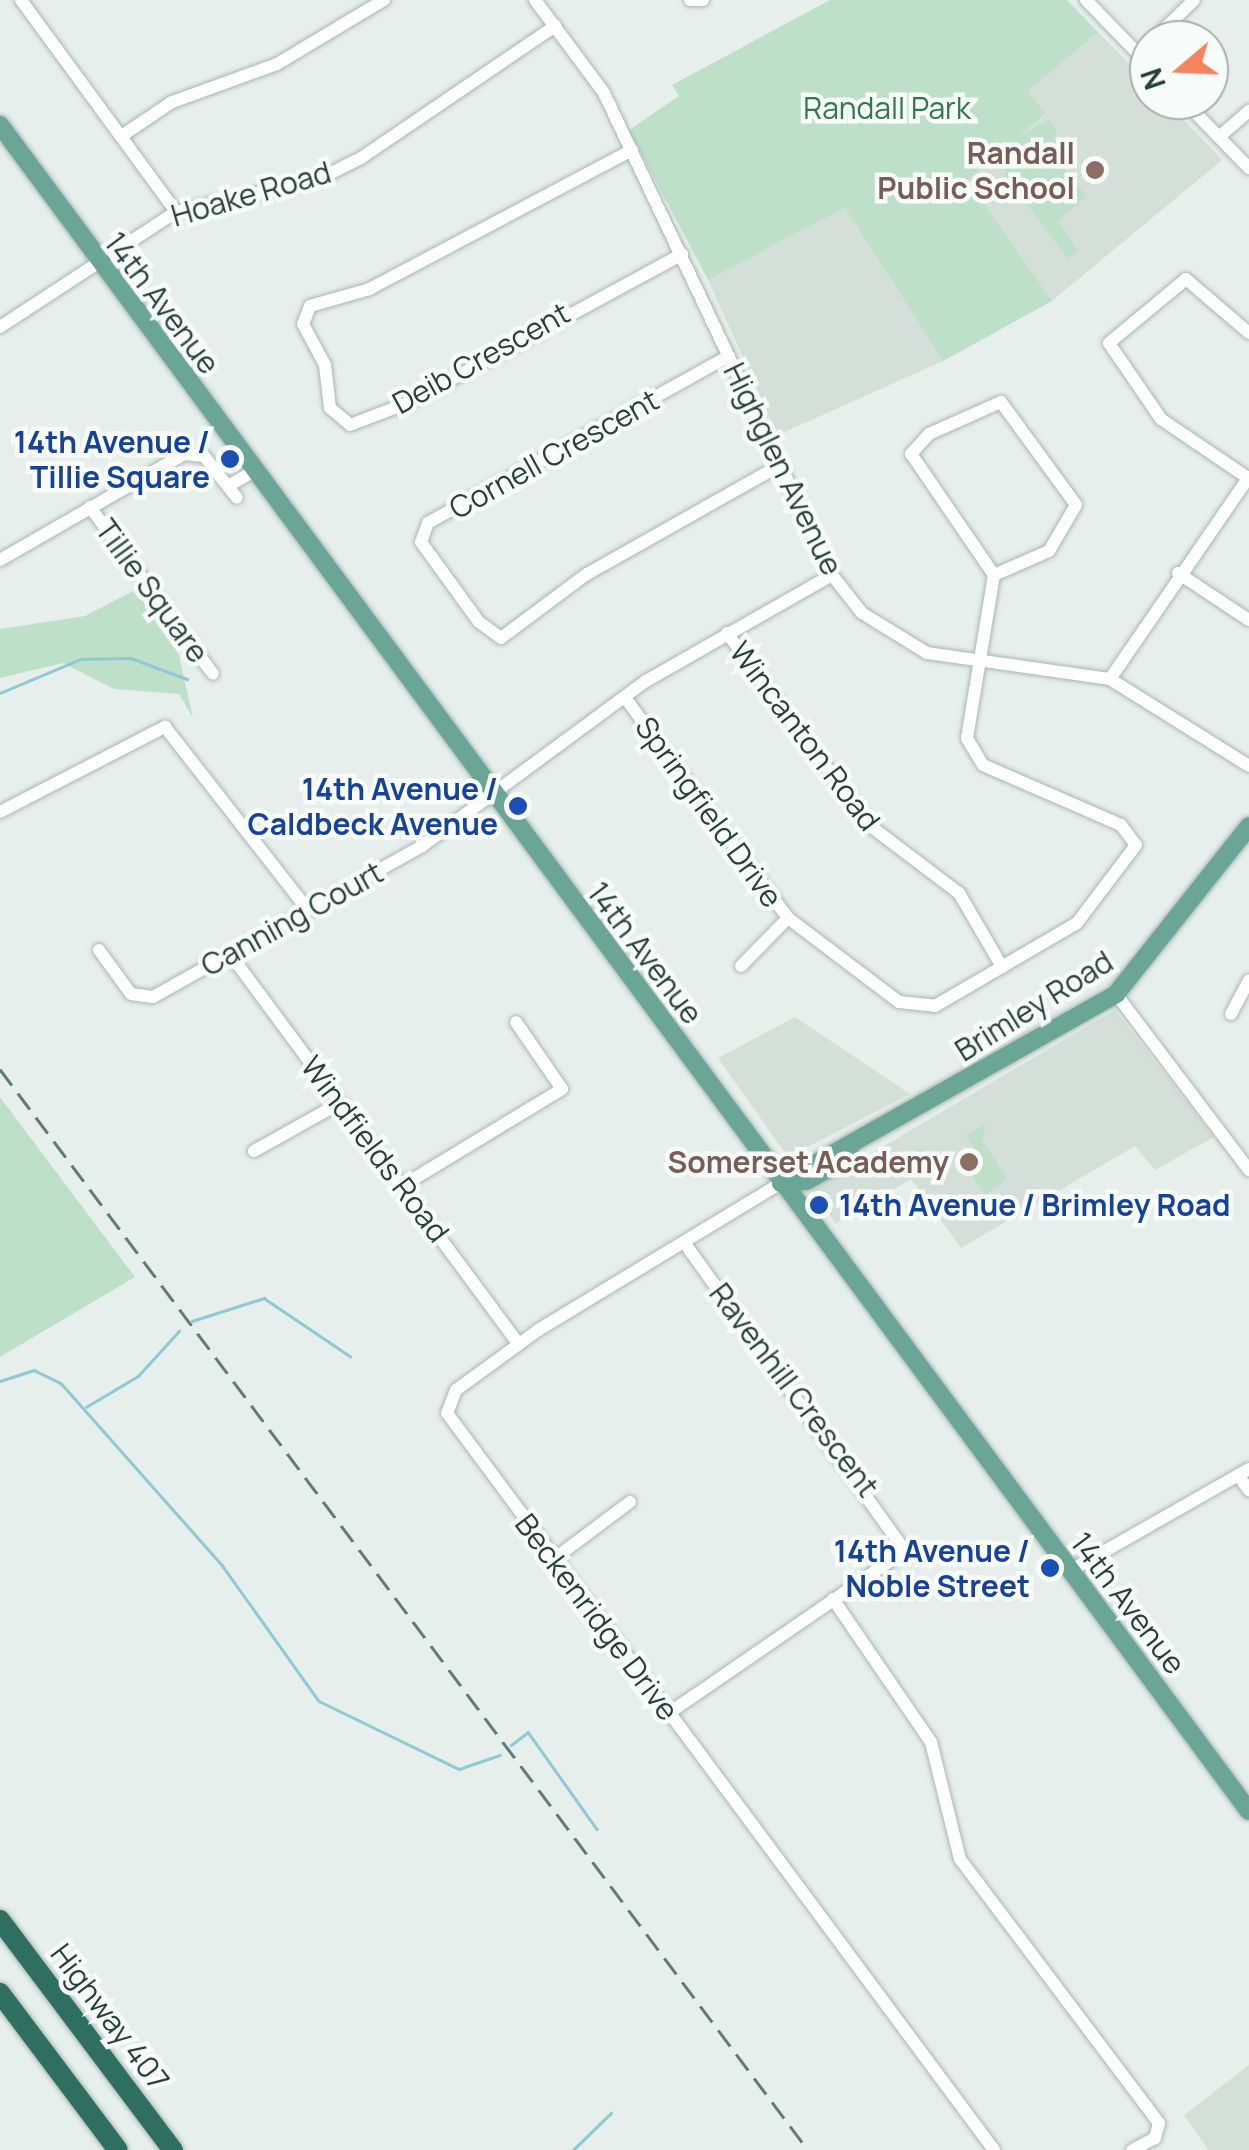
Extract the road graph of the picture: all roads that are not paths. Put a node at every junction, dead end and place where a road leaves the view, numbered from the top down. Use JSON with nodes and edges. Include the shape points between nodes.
{"nodes":[{"id":1,"x":21,"y":0,"type":"edge"},
{"id":2,"x":383,"y":0,"type":"edge"},
{"id":3,"x":535,"y":0,"type":"edge"},
{"id":4,"x":690,"y":0,"type":"edge"},
{"id":5,"x":704,"y":0,"type":"edge"},
{"id":6,"x":1086,"y":0,"type":"edge"},
{"id":7,"x":1194,"y":0,"type":"edge"},
{"id":8,"x":1174,"y":20,"type":"edge"},
{"id":9,"x":554,"y":26,"type":"junction"},
{"id":10,"x":1129,"y":45,"type":"edge"},
{"id":11,"x":1249,"y":111,"type":"edge"},
{"id":12,"x":1202,"y":120,"type":"edge"},
{"id":13,"x":0,"y":126,"type":"edge"},
{"id":14,"x":123,"y":135,"type":"junction"},
{"id":15,"x":1219,"y":137,"type":"junction"},
{"id":16,"x":632,"y":150,"type":"junction"},
{"id":17,"x":1249,"y":168,"type":"edge"},
{"id":18,"x":176,"y":212,"type":"junction"},
{"id":19,"x":682,"y":254,"type":"junction"},
{"id":20,"x":95,"y":260,"type":"junction"},
{"id":21,"x":0,"y":328,"type":"edge"},
{"id":22,"x":1249,"y":333,"type":"edge"},
{"id":23,"x":729,"y":356,"type":"junction"},
{"id":24,"x":778,"y":466,"type":"junction"},
{"id":25,"x":254,"y":472,"type":"junction"},
{"id":26,"x":1248,"y":477,"type":"edge"},
{"id":27,"x":90,"y":507,"type":"junction"},
{"id":28,"x":0,"y":560,"type":"edge"},
{"id":29,"x":1178,"y":573,"type":"junction"},
{"id":30,"x":832,"y":575,"type":"junction"},
{"id":31,"x":994,"y":575,"type":"junction"},
{"id":32,"x":1249,"y":620,"type":"edge"},
{"id":33,"x":727,"y":634,"type":"junction"},
{"id":34,"x":976,"y":660,"type":"junction"},
{"id":35,"x":213,"y":674,"type":"dead end"},
{"id":36,"x":1110,"y":679,"type":"junction"},
{"id":37,"x":626,"y":699,"type":"junction"},
{"id":38,"x":1249,"y":766,"type":"edge"},
{"id":39,"x":494,"y":796,"type":"junction"},
{"id":40,"x":0,"y":812,"type":"edge"},
{"id":41,"x":1249,"y":826,"type":"edge"},
{"id":42,"x":308,"y":910,"type":"junction"},
{"id":43,"x":788,"y":918,"type":"junction"},
{"id":44,"x":99,"y":950,"type":"dead end"},
{"id":45,"x":230,"y":954,"type":"junction"},
{"id":46,"x":741,"y":966,"type":"dead end"},
{"id":47,"x":1002,"y":967,"type":"junction"},
{"id":48,"x":1249,"y":980,"type":"edge"},
{"id":49,"x":1116,"y":994,"type":"junction"},
{"id":50,"x":1231,"y":1014,"type":"dead end"},
{"id":51,"x":516,"y":1022,"type":"dead end"},
{"id":52,"x":340,"y":1103,"type":"junction"},
{"id":53,"x":254,"y":1151,"type":"dead end"},
{"id":54,"x":1249,"y":1170,"type":"edge"},
{"id":55,"x":781,"y":1183,"type":"junction"},
{"id":56,"x":402,"y":1186,"type":"junction"},
{"id":57,"x":684,"y":1242,"type":"junction"},
{"id":58,"x":519,"y":1344,"type":"junction"},
{"id":59,"x":1244,"y":1472,"type":"edge"},
{"id":60,"x":1249,"y":1490,"type":"edge"},
{"id":61,"x":630,"y":1502,"type":"dead end"},
{"id":62,"x":554,"y":1558,"type":"junction"},
{"id":63,"x":1070,"y":1572,"type":"junction"},
{"id":64,"x":833,"y":1599,"type":"junction"},
{"id":65,"x":669,"y":1714,"type":"junction"},
{"id":66,"x":1249,"y":1811,"type":"edge"},
{"id":67,"x":0,"y":1920,"type":"edge"},
{"id":68,"x":0,"y":1993,"type":"edge"},
{"id":69,"x":125,"y":2086,"type":"junction"},
{"id":70,"x":115,"y":2150,"type":"edge"},
{"id":71,"x":173,"y":2150,"type":"edge"},
{"id":72,"x":191,"y":2150,"type":"edge"},
{"id":73,"x":994,"y":2150,"type":"edge"},
{"id":74,"x":1132,"y":2150,"type":"edge"}],
"edges":[{"from":1,"to":14,"type":"street"},
{"from":2,"to":14,"type":"street","via":[[277,64],[172,102]]},
{"from":3,"to":9,"type":"street","name":"Highglen Avenue"},
{"from":4,"to":5,"type":"street"},
{"from":6,"to":10,"type":"street"},
{"from":7,"to":8,"type":"street"},
{"from":9,"to":16,"type":"street","name":"Highglen Avenue"},
{"from":9,"to":18,"type":"street","name":"Hoake Road","via":[[340,169]]},
{"from":11,"to":15,"type":"street"},
{"from":12,"to":15,"type":"street"},
{"from":13,"to":20,"type":"main road","name":"14th Avenue"},
{"from":14,"to":18,"type":"street"},
{"from":15,"to":17,"type":"street"},
{"from":16,"to":19,"type":"street","name":"Highglen Avenue"},
{"from":16,"to":19,"type":"street","name":"Deib Crescent","via":[[370,290],[310,306],[303,324],[325,365],[330,408],[350,424],[408,403]]},
{"from":18,"to":20,"type":"street","name":"Hoake Road"},
{"from":19,"to":23,"type":"street","name":"Highglen Avenue"},
{"from":20,"to":21,"type":"street","name":"Hoake Road"},
{"from":20,"to":25,"type":"main road","name":"14th Avenue"},
{"from":22,"to":26,"type":"street","via":[[1186,279],[1109,343],[1161,419]]},
{"from":23,"to":24,"type":"street","name":"Highglen Avenue"},
{"from":23,"to":24,"type":"street","name":"Cornell Crescent","via":[[428,522],[421,542],[501,638],[588,574]]},
{"from":24,"to":30,"type":"street","name":"Highglen Avenue"},
{"from":25,"to":27,"type":"street","name":"Tillie Square","via":[[232,492],[192,452]]},
{"from":25,"to":39,"type":"main road","name":"14th Avenue"},
{"from":26,"to":29,"type":"street"},
{"from":27,"to":28,"type":"street","name":"Tillie Square"},
{"from":27,"to":35,"type":"street","name":"Tillie Square"},
{"from":29,"to":32,"type":"street"},
{"from":29,"to":36,"type":"street"},
{"from":30,"to":33,"type":"street","name":"Canning Court"},
{"from":30,"to":34,"type":"street","name":"Highglen Avenue","via":[[893,638]]},
{"from":31,"to":31,"type":"street","via":[[1049,552],[1076,505],[1001,402],[929,434],[910,454]]},
{"from":31,"to":34,"type":"street"},
{"from":33,"to":37,"type":"street","name":"Canning Court"},
{"from":33,"to":47,"type":"street","name":"Wincanton Road","via":[[869,825],[959,893]]},
{"from":34,"to":36,"type":"street","name":"Highglen Avenue"},
{"from":34,"to":47,"type":"street","name":"Springfield Drive","via":[[966,730],[978,761],[1121,825],[1136,844],[1077,923]]},
{"from":36,"to":38,"type":"street","name":"Highglen Avenue"},
{"from":37,"to":39,"type":"street","name":"Canning Court"},
{"from":37,"to":43,"type":"street","name":"Springfield Drive"},
{"from":39,"to":42,"type":"street","name":"Canning Court"},
{"from":39,"to":55,"type":"main road","name":"14th Avenue"},
{"from":40,"to":42,"type":"street","via":[[165,727]]},
{"from":41,"to":49,"type":"main road","name":"Brimley Road"},
{"from":42,"to":45,"type":"street","name":"Canning Court"},
{"from":43,"to":46,"type":"street"},
{"from":43,"to":47,"type":"street","name":"Springfield Drive","via":[[910,1008],[935,1006]]},
{"from":44,"to":45,"type":"street","name":"Canning Court","via":[[145,1000]]},
{"from":45,"to":52,"type":"street","name":"Windfields Road"},
{"from":48,"to":50,"type":"street"},
{"from":49,"to":54,"type":"street"},
{"from":49,"to":55,"type":"main road","name":"Brimley Road","via":[[851,1145],[834,1146]]},
{"from":51,"to":56,"type":"street","via":[[562,1089]]},
{"from":52,"to":53,"type":"street"},
{"from":52,"to":56,"type":"street","name":"Windfields Road"},
{"from":55,"to":57,"type":"street","name":"Beckenridge Drive"},
{"from":55,"to":63,"type":"main road","name":"14th Avenue"},
{"from":56,"to":58,"type":"street","name":"Windfields Road"},
{"from":57,"to":58,"type":"street","name":"Beckenridge Drive"},
{"from":57,"to":64,"type":"street","name":"Ravenhill Crescent","via":[[904,1540],[902,1558]]},
{"from":58,"to":62,"type":"street","name":"Beckenridge Drive","via":[[456,1390],[447,1413]]},
{"from":59,"to":60,"type":"street"},
{"from":59,"to":63,"type":"street"},
{"from":61,"to":62,"type":"street"},
{"from":62,"to":65,"type":"street","name":"Beckenridge Drive"},
{"from":63,"to":66,"type":"main road","name":"14th Avenue"},
{"from":64,"to":65,"type":"street","name":"Ravenhill Crescent"},
{"from":64,"to":74,"type":"street","via":[[931,1742],[960,1858],[1159,2123],[1154,2138]]},
{"from":65,"to":73,"type":"street","name":"Beckenridge Drive"},
{"from":67,"to":69,"type":"highway","name":"Highway 407"},
{"from":68,"to":70,"type":"highway"},
{"from":69,"to":71,"type":"highway","name":"Highway 407"},
{"from":69,"to":72,"type":"highway"}]}
